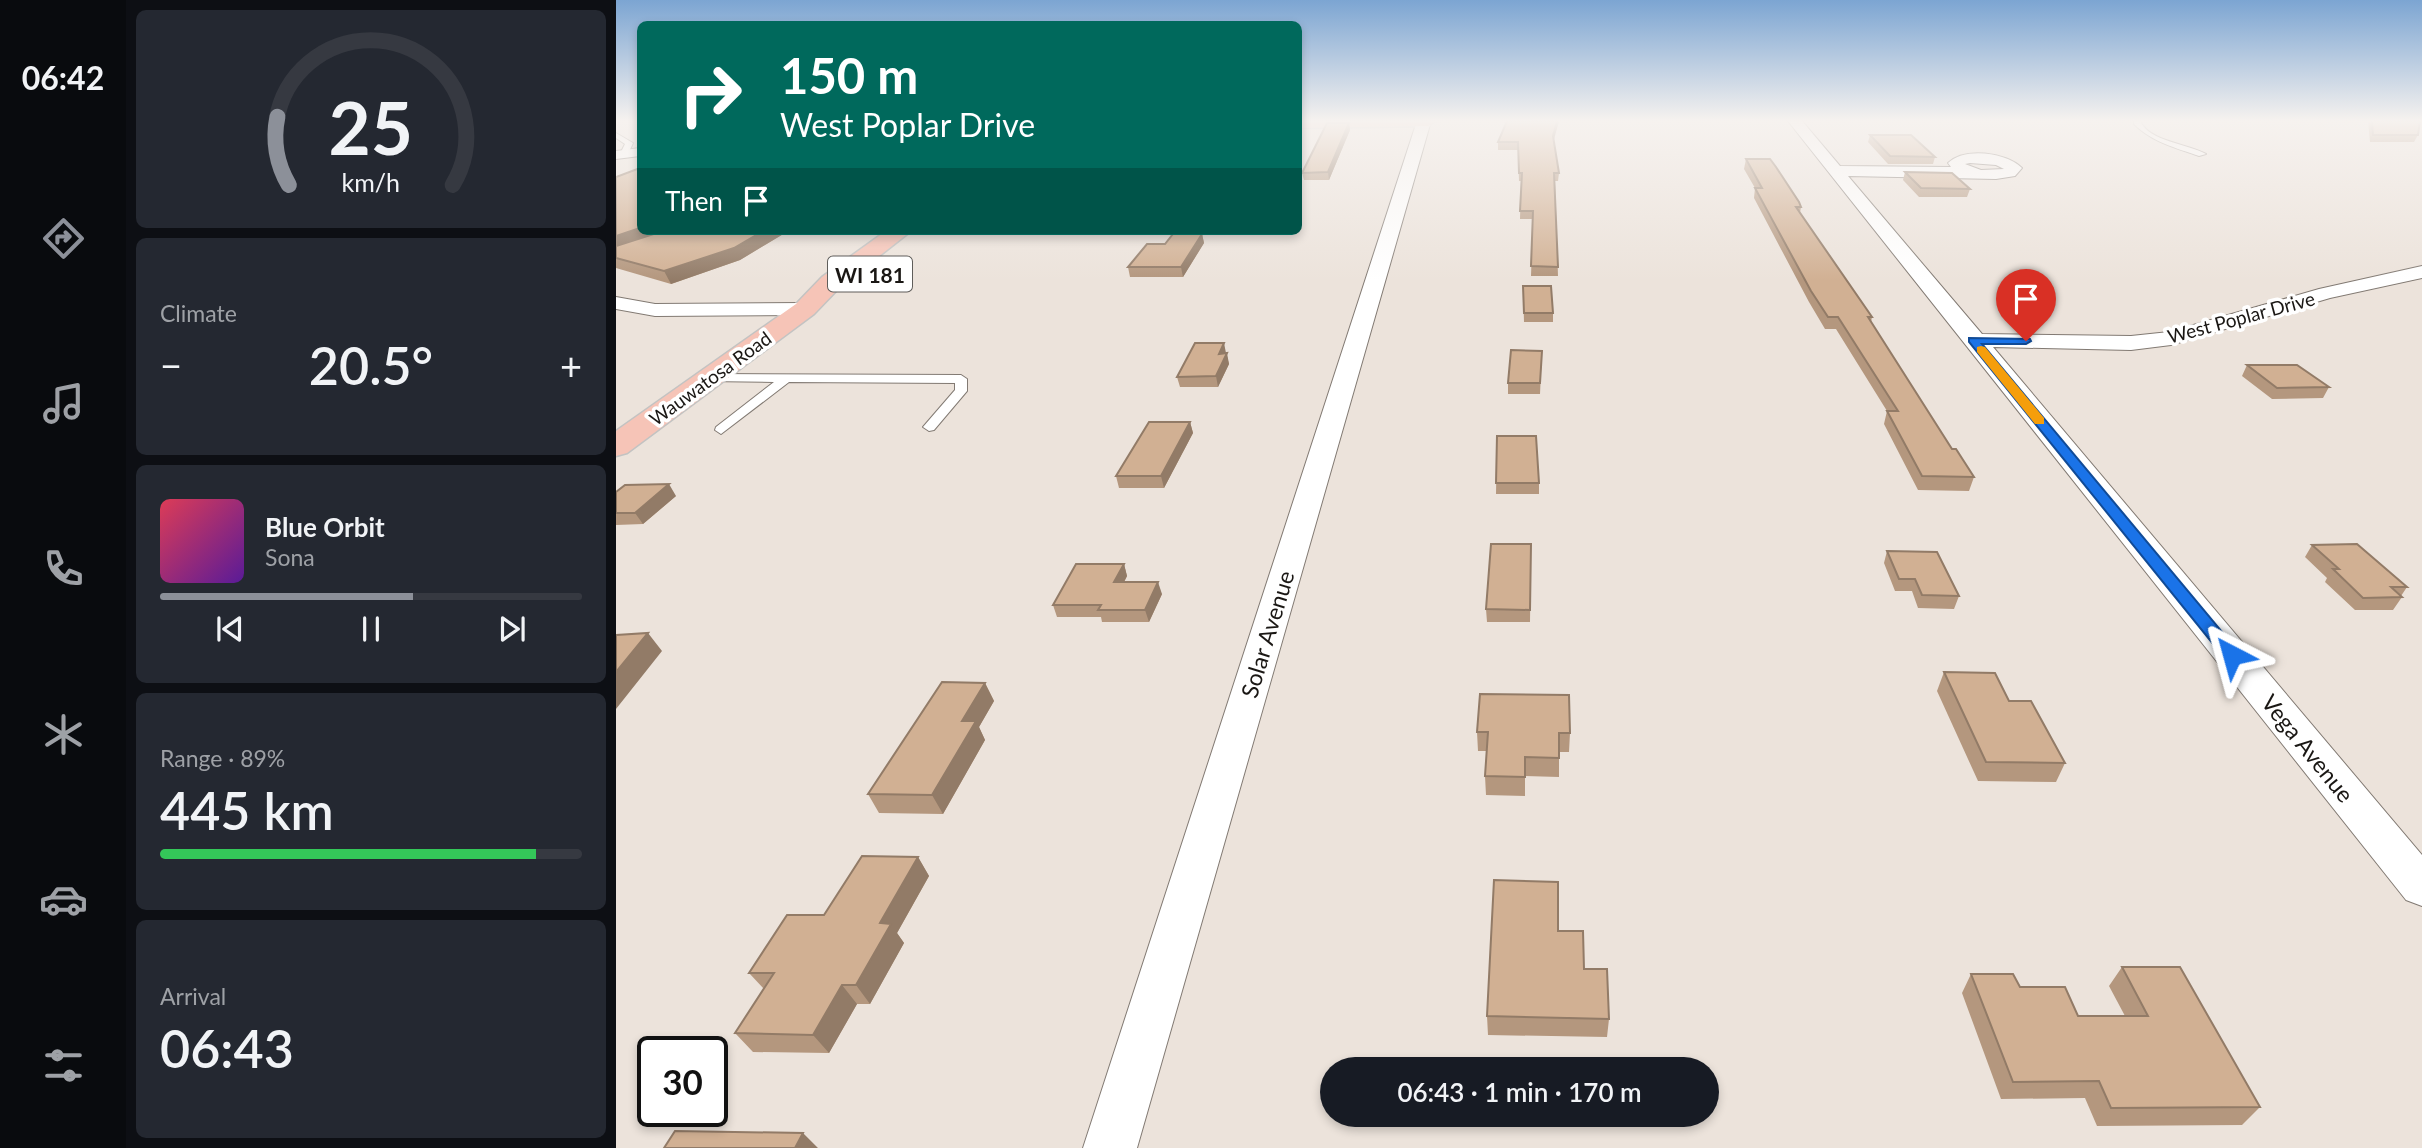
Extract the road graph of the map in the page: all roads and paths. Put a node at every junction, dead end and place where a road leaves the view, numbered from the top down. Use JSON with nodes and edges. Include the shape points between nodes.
{"nodes":[{"id":1,"x":1409,"y":175,"type":"edge"},
{"id":2,"x":1840,"y":175,"type":"edge"},
{"id":3,"x":909,"y":235,"type":"edge"},
{"id":4,"x":2422,"y":272,"type":"edge"},
{"id":5,"x":616,"y":303,"type":"edge"},
{"id":6,"x":805,"y":309,"type":"junction"},
{"id":7,"x":1973,"y":340,"type":"junction"},
{"id":8,"x":710,"y":378,"type":"junction"},
{"id":9,"x":786,"y":378,"type":"junction"},
{"id":10,"x":929,"y":427,"type":"dead end"},
{"id":11,"x":721,"y":430,"type":"dead end"},
{"id":12,"x":616,"y":446,"type":"edge"},
{"id":13,"x":2422,"y":887,"type":"edge"},
{"id":14,"x":1110,"y":1148,"type":"edge"}],
"edges":[{"from":1,"to":14,"type":"street","name":"Solar Avenue"},
{"from":2,"to":7,"type":"street","name":"Vega Avenue"},
{"from":3,"to":6,"type":"main road","name":"Wauwatosa Road","number":"WI 181","via":[[831,282]]},
{"from":4,"to":7,"type":"street","name":"West Poplar Drive","via":[[2326,293],[2171,338],[2131,343]]},
{"from":5,"to":6,"type":"street","via":[[655,310]]},
{"from":6,"to":8,"type":"main road","name":"Wauwatosa Road","number":"WI 181"},
{"from":7,"to":13,"type":"street","name":"Vega Avenue"},
{"from":8,"to":9,"type":"lane"},
{"from":8,"to":12,"type":"main road","name":"Wauwatosa Road","number":"WI 181"},
{"from":9,"to":10,"type":"lane","via":[[961,379],[961,391]]},
{"from":9,"to":11,"type":"lane"}]}
